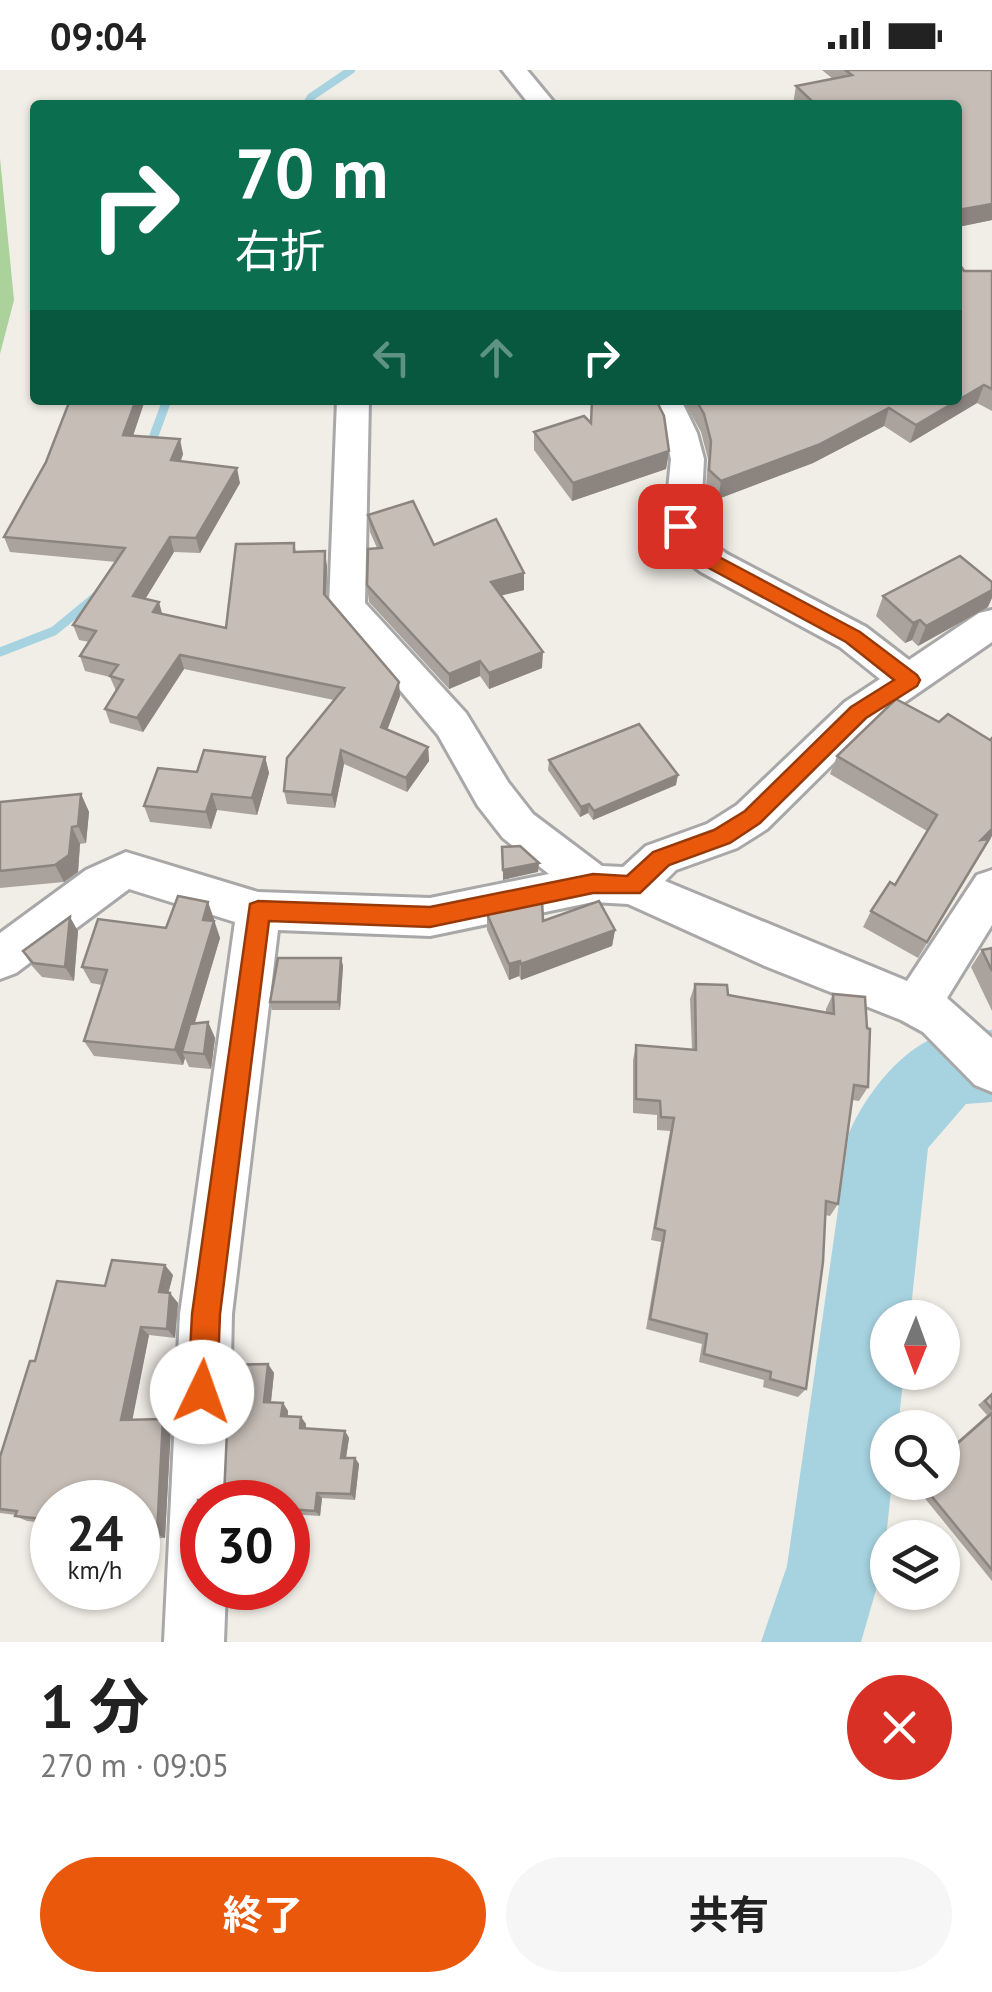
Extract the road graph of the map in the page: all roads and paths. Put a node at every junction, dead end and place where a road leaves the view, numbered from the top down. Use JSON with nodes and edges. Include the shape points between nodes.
{"nodes":[{"id":1,"x":514,"y":70,"type":"edge"},
{"id":2,"x":539,"y":100,"type":"edge"},
{"id":3,"x":353,"y":405,"type":"edge"},
{"id":4,"x":667,"y":405,"type":"edge"},
{"id":5,"x":992,"y":622,"type":"edge"},
{"id":6,"x":910,"y":680,"type":"junction"},
{"id":7,"x":612,"y":885,"type":"junction"},
{"id":8,"x":258,"y":911,"type":"junction"},
{"id":9,"x":985,"y":911,"type":"edge"},
{"id":10,"x":0,"y":959,"type":"edge"},
{"id":11,"x":928,"y":1011,"type":"junction"},
{"id":12,"x":992,"y":1070,"type":"edge"},
{"id":13,"x":194,"y":1642,"type":"edge"}],
"edges":[{"from":1,"to":2,"type":"street"},
{"from":3,"to":7,"type":"street","via":[[347,606],[452,724],[518,826]]},
{"from":4,"to":6,"type":"street","via":[[686,444],[683,540],[853,637]]},
{"from":5,"to":6,"type":"street"},
{"from":6,"to":7,"type":"street","via":[[859,713],[752,817]]},
{"from":7,"to":8,"type":"street","via":[[430,917]]},
{"from":7,"to":11,"type":"street"},
{"from":8,"to":10,"type":"street","via":[[126,870]]},
{"from":8,"to":13,"type":"street","via":[[206,1314]]},
{"from":9,"to":11,"type":"street"},
{"from":11,"to":12,"type":"street"}]}
